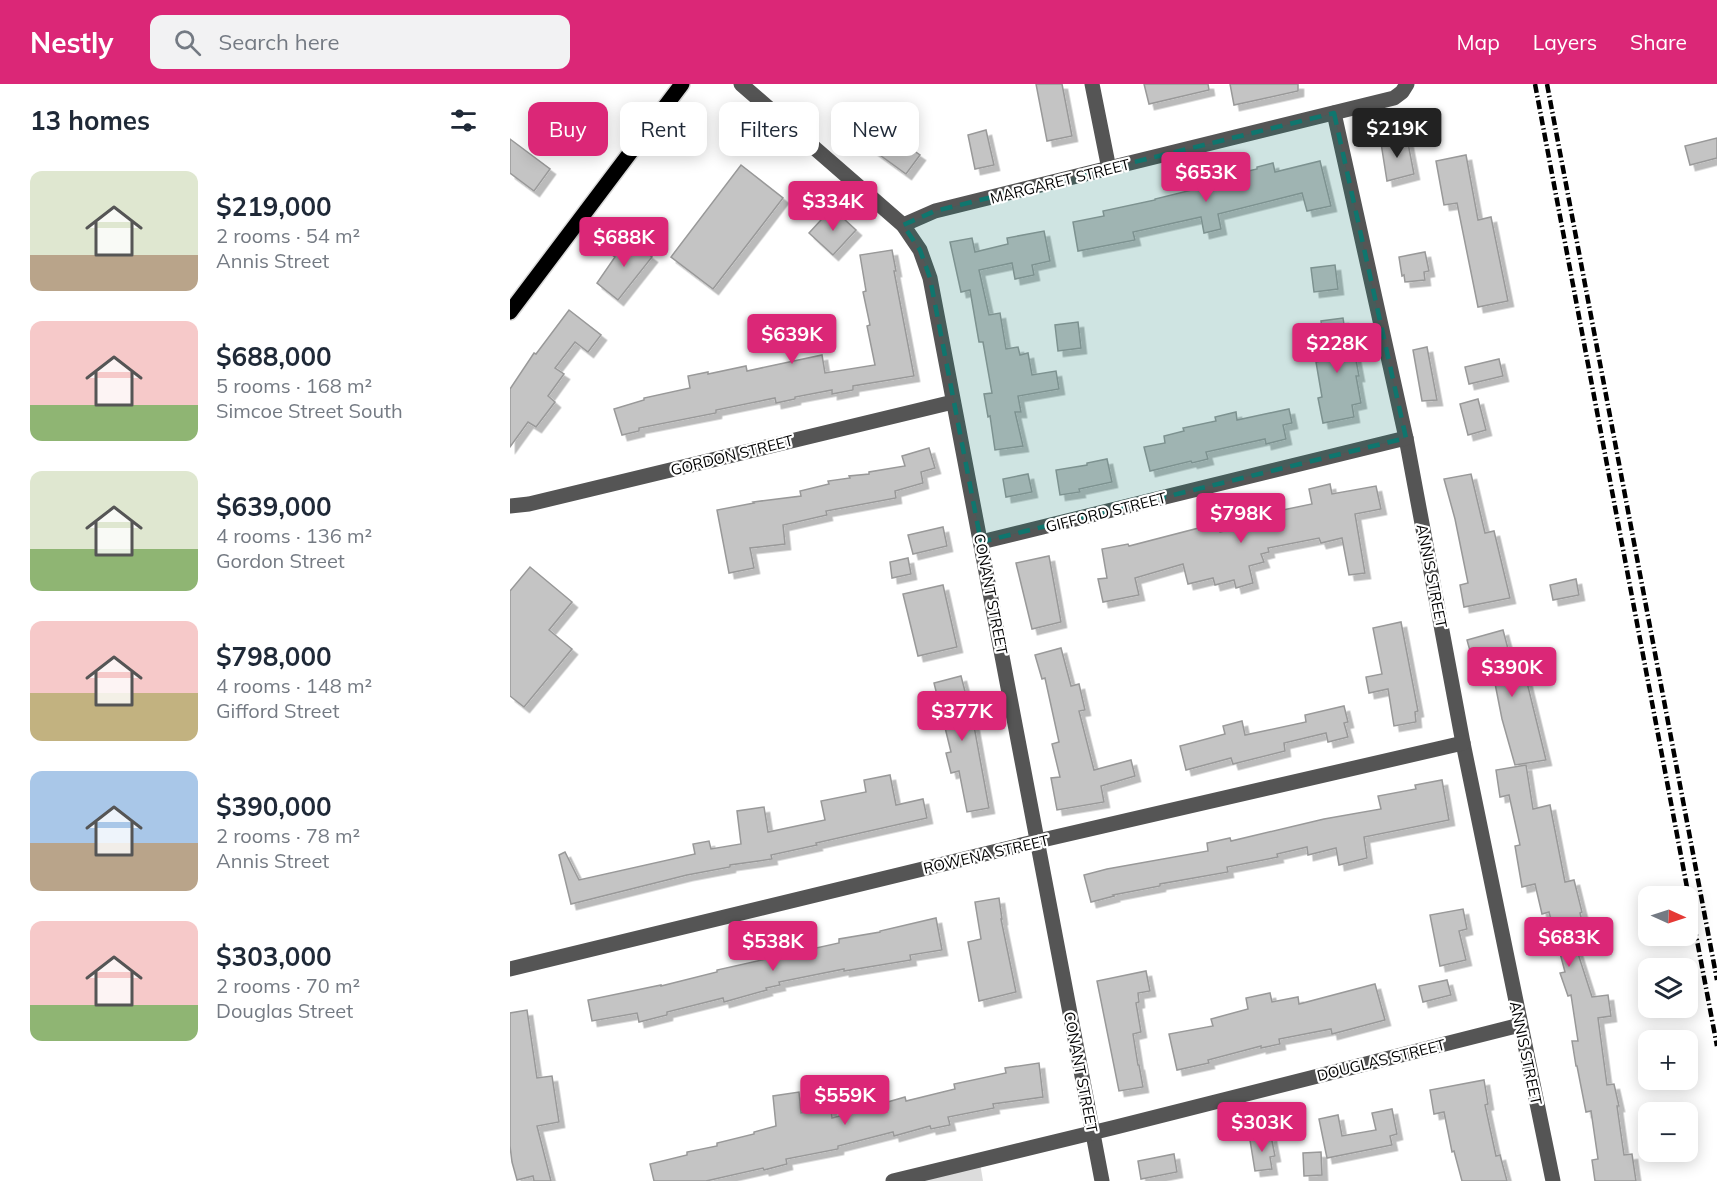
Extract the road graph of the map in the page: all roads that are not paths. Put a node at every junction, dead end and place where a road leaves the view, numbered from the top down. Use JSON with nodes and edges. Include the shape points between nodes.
{"nodes":[{"id":1,"x":682,"y":84,"type":"edge"},
{"id":2,"x":741,"y":84,"type":"edge"},
{"id":3,"x":1092,"y":84,"type":"edge"},
{"id":4,"x":1407,"y":84,"type":"edge"},
{"id":5,"x":1334,"y":113,"type":"junction"},
{"id":6,"x":1109,"y":169,"type":"junction"},
{"id":7,"x":903,"y":225,"type":"junction"},
{"id":8,"x":510,"y":312,"type":"edge"},
{"id":9,"x":953,"y":402,"type":"junction"},
{"id":10,"x":1406,"y":438,"type":"junction"},
{"id":11,"x":510,"y":506,"type":"edge"},
{"id":12,"x":981,"y":542,"type":"junction"},
{"id":13,"x":1463,"y":743,"type":"junction"},
{"id":14,"x":1038,"y":842,"type":"junction"},
{"id":15,"x":510,"y":969,"type":"edge"},
{"id":16,"x":1521,"y":1025,"type":"junction"},
{"id":17,"x":1093,"y":1133,"type":"junction"},
{"id":18,"x":892,"y":1181,"type":"edge"},
{"id":19,"x":1102,"y":1181,"type":"edge"},
{"id":20,"x":1553,"y":1181,"type":"edge"}],
"edges":[{"from":1,"to":8,"type":"main road"},
{"from":2,"to":7,"type":"street","name":"CONANT STREET"},
{"from":3,"to":6,"type":"street"},
{"from":4,"to":5,"type":"street","name":"MARGARET STREET","via":[[1394,98]]},
{"from":5,"to":6,"type":"street","name":"MARGARET STREET"},
{"from":5,"to":10,"type":"street","name":"ANNIS STREET"},
{"from":6,"to":7,"type":"street","name":"MARGARET STREET","via":[[935,211]]},
{"from":7,"to":9,"type":"street","name":"CONANT STREET","via":[[920,250],[930,278]]},
{"from":9,"to":11,"type":"street","name":"GORDON STREET"},
{"from":9,"to":12,"type":"street","name":"CONANT STREET"},
{"from":10,"to":12,"type":"street","name":"GIFFORD STREET"},
{"from":10,"to":13,"type":"street","name":"ANNIS STREET"},
{"from":12,"to":14,"type":"street","name":"CONANT STREET"},
{"from":13,"to":14,"type":"street","name":"ROWENA STREET"},
{"from":13,"to":16,"type":"street","name":"ANNIS STREET"},
{"from":14,"to":15,"type":"street","name":"ROWENA STREET"},
{"from":14,"to":17,"type":"street","name":"CONANT STREET"},
{"from":16,"to":17,"type":"street","name":"DOUGLAS STREET"},
{"from":16,"to":20,"type":"street","name":"ANNIS STREET"},
{"from":17,"to":18,"type":"street","name":"DOUGLAS STREET"},
{"from":17,"to":19,"type":"street","name":"CONANT STREET"}]}
